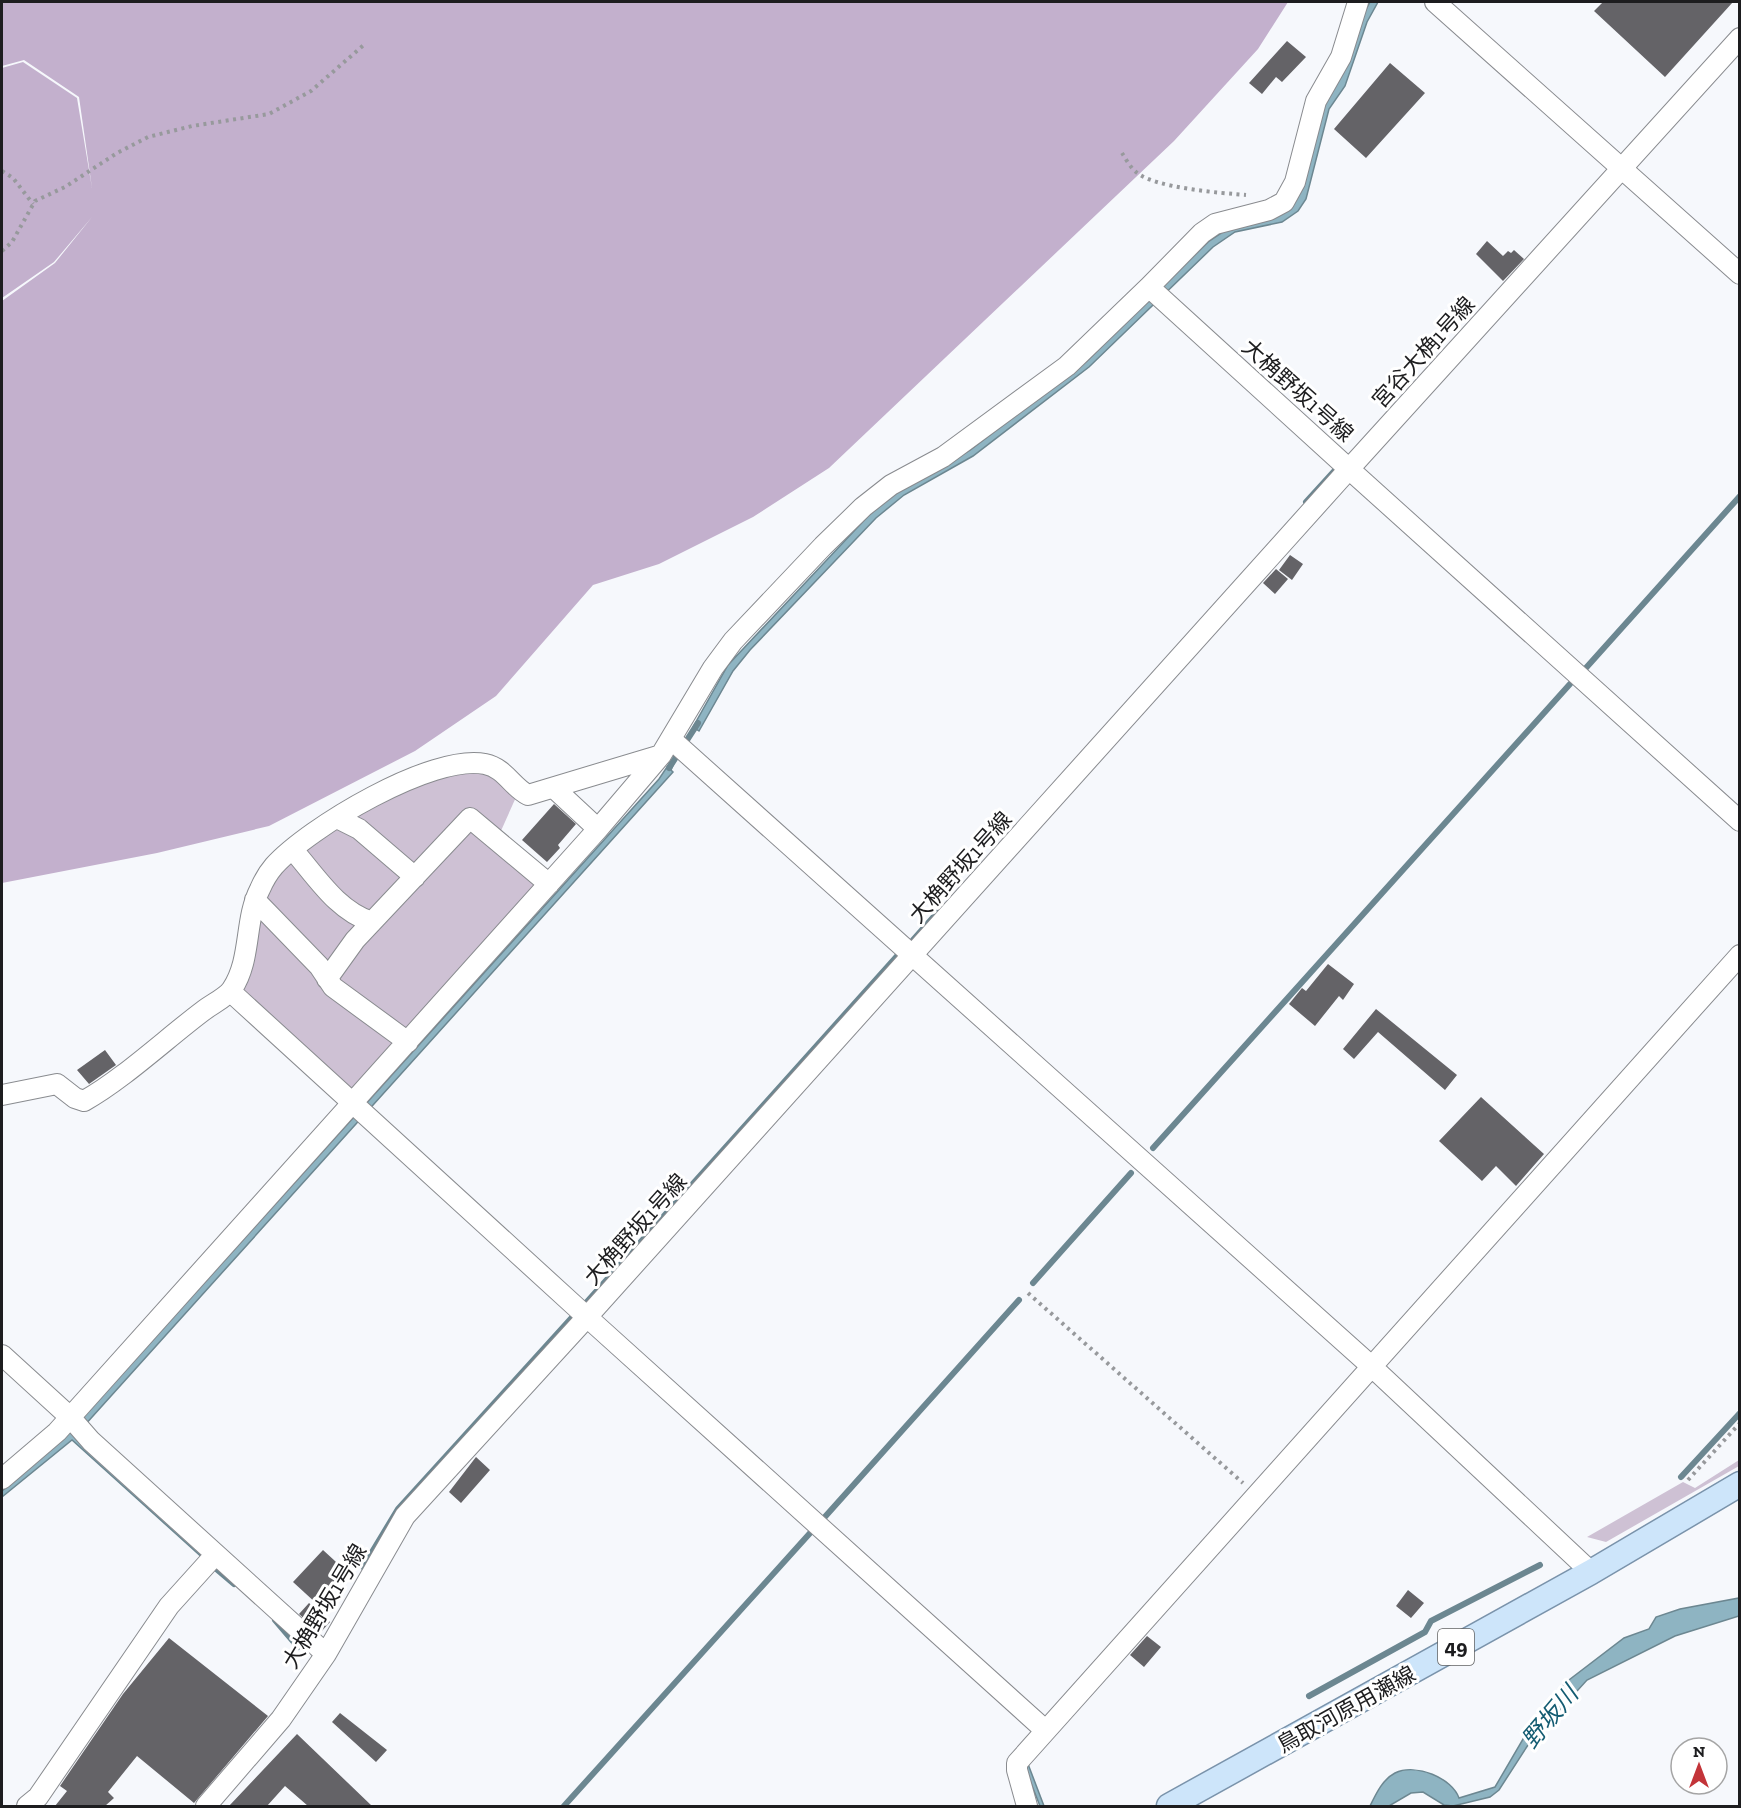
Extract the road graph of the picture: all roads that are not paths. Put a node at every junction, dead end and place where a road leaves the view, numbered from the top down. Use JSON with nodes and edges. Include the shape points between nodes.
{"nodes":[{"id":1,"x":1358,"y":2,"type":"edge"},
{"id":2,"x":1436,"y":2,"type":"edge"},
{"id":3,"x":1740,"y":38,"type":"edge"},
{"id":4,"x":1623,"y":167,"type":"junction"},
{"id":5,"x":1740,"y":274,"type":"edge"},
{"id":6,"x":1149,"y":287,"type":"junction"},
{"id":7,"x":1349,"y":469,"type":"junction"},
{"id":8,"x":666,"y":748,"type":"junction"},
{"id":9,"x":555,"y":789,"type":"junction"},
{"id":10,"x":337,"y":818,"type":"junction"},
{"id":11,"x":1740,"y":821,"type":"edge"},
{"id":12,"x":598,"y":829,"type":"junction"},
{"id":13,"x":293,"y":850,"type":"junction"},
{"id":14,"x":415,"y":877,"type":"junction"},
{"id":15,"x":549,"y":884,"type":"junction"},
{"id":16,"x":255,"y":900,"type":"junction"},
{"id":17,"x":372,"y":922,"type":"junction"},
{"id":18,"x":913,"y":955,"type":"junction"},
{"id":19,"x":1740,"y":955,"type":"edge"},
{"id":20,"x":327,"y":979,"type":"junction"},
{"id":21,"x":231,"y":992,"type":"junction"},
{"id":22,"x":408,"y":1042,"type":"junction"},
{"id":23,"x":2,"y":1095,"type":"edge"},
{"id":24,"x":353,"y":1103,"type":"junction"},
{"id":25,"x":587,"y":1317,"type":"junction"},
{"id":26,"x":2,"y":1355,"type":"edge"},
{"id":27,"x":1370,"y":1365,"type":"junction"},
{"id":28,"x":70,"y":1417,"type":"junction"},
{"id":29,"x":2,"y":1479,"type":"edge"},
{"id":30,"x":1740,"y":1484,"type":"edge"},
{"id":31,"x":215,"y":1555,"type":"junction"},
{"id":32,"x":1591,"y":1572,"type":"junction"},
{"id":33,"x":326,"y":1654,"type":"junction"},
{"id":34,"x":1045,"y":1730,"type":"junction"},
{"id":35,"x":27,"y":1806,"type":"edge"},
{"id":36,"x":206,"y":1806,"type":"edge"},
{"id":37,"x":1027,"y":1806,"type":"edge"},
{"id":38,"x":1169,"y":1806,"type":"edge"}],
"edges":[{"from":1,"to":6,"type":"street","via":[[1341,57],[1316,101],[1295,182],[1280,204],[1215,224]]},
{"from":2,"to":4,"type":"street"},
{"from":3,"to":4,"type":"street","name":"宮谷大桷1号線"},
{"from":4,"to":5,"type":"street"},
{"from":4,"to":7,"type":"street","name":"宮谷大桷1号線"},
{"from":6,"to":7,"type":"street","name":"大桷野坂1号線"},
{"from":6,"to":8,"type":"street","via":[[1067,366],[961,444],[891,484],[863,507],[733,641]]},
{"from":7,"to":11,"type":"street"},
{"from":7,"to":18,"type":"street","name":"大桷野坂1号線"},
{"from":8,"to":9,"type":"street"},
{"from":8,"to":12,"type":"street"},
{"from":8,"to":18,"type":"street"},
{"from":9,"to":10,"type":"street","via":[[528,795],[497,768],[462,764],[414,776]]},
{"from":9,"to":12,"type":"street"},
{"from":10,"to":13,"type":"street"},
{"from":10,"to":14,"type":"street","via":[[359,829]]},
{"from":12,"to":15,"type":"street"},
{"from":13,"to":16,"type":"street","via":[[273,867]]},
{"from":13,"to":17,"type":"street","via":[[340,904]]},
{"from":14,"to":15,"type":"street","via":[[471,818]]},
{"from":14,"to":17,"type":"street"},
{"from":15,"to":22,"type":"street"},
{"from":16,"to":20,"type":"street"},
{"from":16,"to":21,"type":"street","via":[[249,916],[248,945]]},
{"from":17,"to":20,"type":"street"},
{"from":18,"to":25,"type":"street","name":"大桷野坂1号線"},
{"from":18,"to":27,"type":"street"},
{"from":19,"to":27,"type":"street"},
{"from":20,"to":22,"type":"street"},
{"from":21,"to":23,"type":"street","via":[[84,1101],[57,1084]]},
{"from":21,"to":24,"type":"street"},
{"from":22,"to":24,"type":"street"},
{"from":24,"to":25,"type":"street"},
{"from":24,"to":28,"type":"street"},
{"from":25,"to":33,"type":"street","name":"大桷野坂1号線","via":[[405,1516]]},
{"from":25,"to":34,"type":"street"},
{"from":26,"to":28,"type":"street"},
{"from":27,"to":32,"type":"street"},
{"from":27,"to":34,"type":"street"},
{"from":28,"to":29,"type":"street"},
{"from":28,"to":31,"type":"street","via":[[91,1442]]},
{"from":30,"to":32,"type":"main road","name":"鳥取河原用瀬線","number":"49"},
{"from":31,"to":33,"type":"street"},
{"from":31,"to":35,"type":"street","via":[[170,1606],[38,1797]]},
{"from":32,"to":38,"type":"main road","name":"鳥取河原用瀬線","number":"49"},
{"from":33,"to":36,"type":"street","name":"大桷野坂1号線","via":[[281,1719]]},
{"from":34,"to":37,"type":"street","via":[[1017,1763]]}]}
